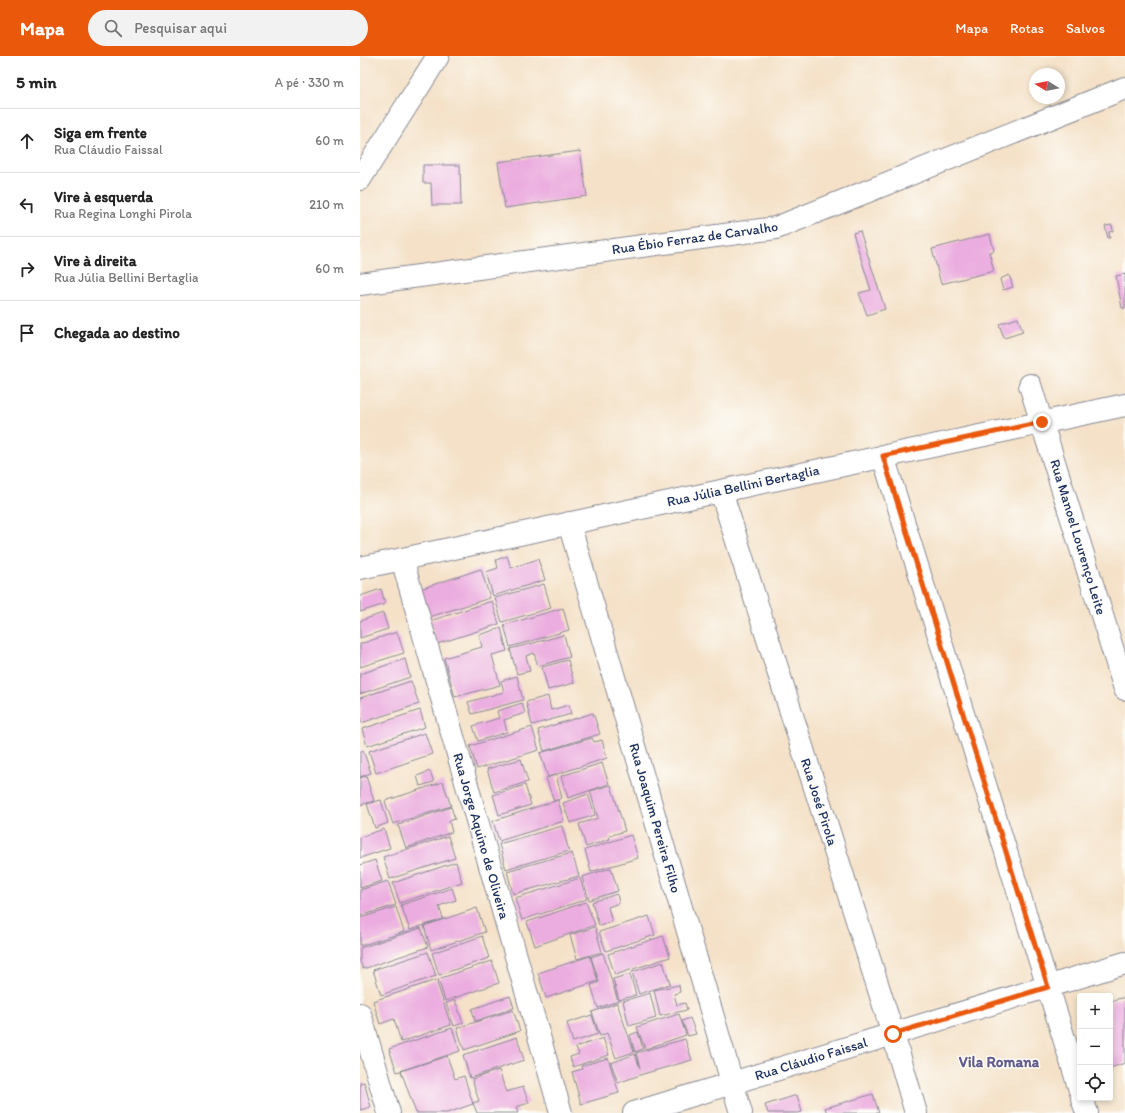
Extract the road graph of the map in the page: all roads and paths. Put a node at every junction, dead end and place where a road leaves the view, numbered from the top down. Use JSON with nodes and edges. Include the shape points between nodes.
{"nodes":[{"id":1,"x":438,"y":56,"type":"edge"},
{"id":2,"x":1125,"y":88,"type":"edge"},
{"id":3,"x":360,"y":179,"type":"edge"},
{"id":4,"x":360,"y":284,"type":"edge"},
{"id":5,"x":1030,"y":384,"type":"dead end"},
{"id":6,"x":1125,"y":405,"type":"edge"},
{"id":7,"x":1042,"y":422,"type":"junction"},
{"id":8,"x":883,"y":456,"type":"junction"},
{"id":9,"x":721,"y":491,"type":"junction"},
{"id":10,"x":569,"y":523,"type":"junction"},
{"id":11,"x":402,"y":559,"type":"junction"},
{"id":12,"x":360,"y":568,"type":"edge"},
{"id":13,"x":1125,"y":689,"type":"edge"},
{"id":14,"x":1125,"y":964,"type":"edge"},
{"id":15,"x":1048,"y":987,"type":"junction"},
{"id":16,"x":360,"y":1014,"type":"edge"},
{"id":17,"x":893,"y":1034,"type":"junction"},
{"id":18,"x":1077,"y":1080,"type":"edge"},
{"id":19,"x":732,"y":1083,"type":"junction"},
{"id":20,"x":1083,"y":1101,"type":"edge"},
{"id":21,"x":389,"y":1113,"type":"edge"},
{"id":22,"x":560,"y":1113,"type":"edge"},
{"id":23,"x":634,"y":1113,"type":"edge"},
{"id":24,"x":741,"y":1113,"type":"edge"},
{"id":25,"x":916,"y":1113,"type":"edge"},
{"id":26,"x":1087,"y":1113,"type":"edge"}],
"edges":[{"from":1,"to":3,"type":"street"},
{"from":2,"to":4,"type":"street","name":"Rua Ébio Ferraz de Carvalho","via":[[776,228]]},
{"from":5,"to":7,"type":"street","name":"Rua Manoel Lourenço Leite"},
{"from":6,"to":7,"type":"street","name":"Rua Júlia Bellini Bertaglia"},
{"from":7,"to":8,"type":"street","name":"Rua Júlia Bellini Bertaglia"},
{"from":7,"to":13,"type":"street","name":"Rua Manoel Lourenço Leite"},
{"from":8,"to":9,"type":"street","name":"Rua Júlia Bellini Bertaglia"},
{"from":8,"to":15,"type":"street"},
{"from":9,"to":10,"type":"street","name":"Rua Júlia Bellini Bertaglia"},
{"from":9,"to":17,"type":"street","name":"Rua José Pirola"},
{"from":10,"to":11,"type":"street","name":"Rua Júlia Bellini Bertaglia"},
{"from":10,"to":19,"type":"street","name":"Rua Joaquim Pereira Filho"},
{"from":11,"to":12,"type":"street","name":"Rua Júlia Bellini Bertaglia"},
{"from":11,"to":22,"type":"street","name":"Rua Jorge Aquino de Oliveira"},
{"from":14,"to":15,"type":"street","name":"Rua Cláudio Faissal"},
{"from":15,"to":17,"type":"street","name":"Rua Cláudio Faissal"},
{"from":15,"to":18,"type":"street"},
{"from":16,"to":21,"type":"street"},
{"from":17,"to":19,"type":"street","name":"Rua Cláudio Faissal"},
{"from":17,"to":25,"type":"street","name":"Rua José Pirola"},
{"from":19,"to":23,"type":"street","name":"Rua Cláudio Faissal"},
{"from":19,"to":24,"type":"street","name":"Rua Joaquim Pereira Filho"},
{"from":20,"to":26,"type":"street"}]}
